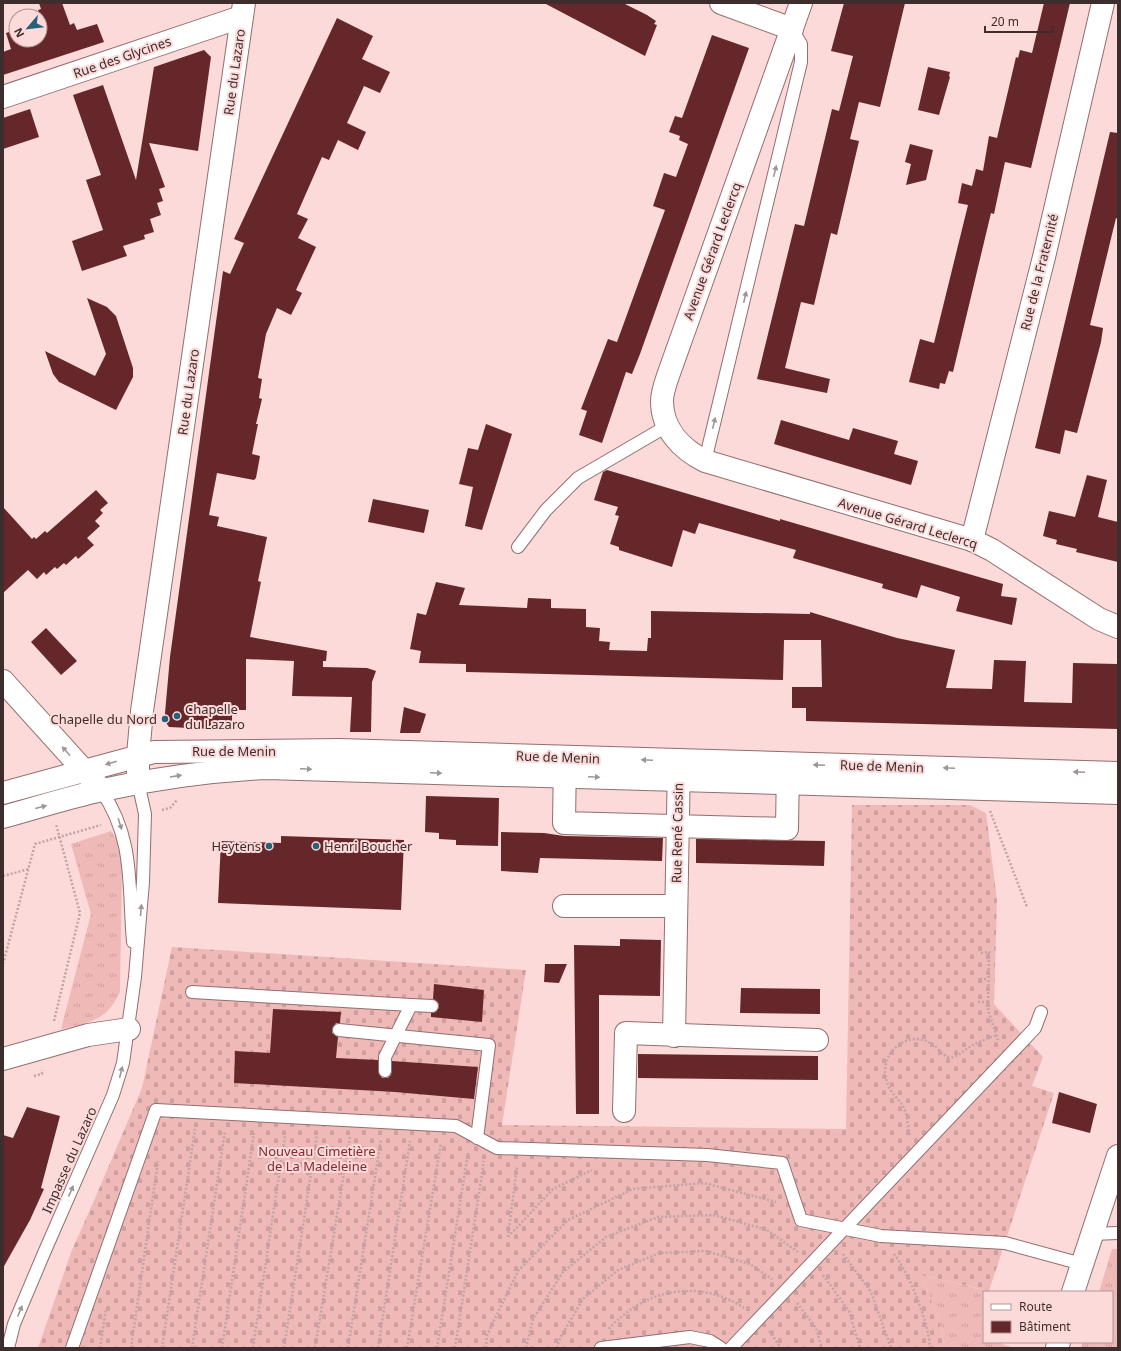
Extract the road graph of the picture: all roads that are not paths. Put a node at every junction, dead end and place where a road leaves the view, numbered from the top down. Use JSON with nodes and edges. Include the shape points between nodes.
{"nodes":[{"id":1,"x":721,"y":3,"type":"edge"},
{"id":2,"x":801,"y":3,"type":"edge"},
{"id":3,"x":1103,"y":3,"type":"edge"},
{"id":4,"x":242,"y":10,"type":"edge"},
{"id":5,"x":792,"y":28,"type":"junction"},
{"id":6,"x":3,"y":97,"type":"edge"},
{"id":7,"x":667,"y":426,"type":"junction"},
{"id":8,"x":705,"y":461,"type":"junction"},
{"id":9,"x":972,"y":540,"type":"junction"},
{"id":10,"x":518,"y":547,"type":"dead end"},
{"id":11,"x":1118,"y":627,"type":"edge"},
{"id":12,"x":3,"y":681,"type":"edge"},
{"id":13,"x":138,"y":755,"type":"junction"},
{"id":14,"x":565,"y":767,"type":"junction"},
{"id":15,"x":84,"y":770,"type":"junction"},
{"id":16,"x":678,"y":770,"type":"junction"},
{"id":17,"x":788,"y":773,"type":"junction"},
{"id":18,"x":1118,"y":773,"type":"edge"},
{"id":19,"x":138,"y":782,"type":"junction"},
{"id":20,"x":101,"y":790,"type":"junction"},
{"id":21,"x":3,"y":793,"type":"edge"},
{"id":22,"x":1118,"y":793,"type":"edge"},
{"id":23,"x":3,"y":817,"type":"edge"},
{"id":24,"x":676,"y":826,"type":"junction"},
{"id":25,"x":564,"y":906,"type":"dead end"},
{"id":26,"x":675,"y":906,"type":"junction"},
{"id":27,"x":135,"y":977,"type":"junction"},
{"id":28,"x":192,"y":992,"type":"dead end"},
{"id":29,"x":412,"y":1005,"type":"junction"},
{"id":30,"x":432,"y":1006,"type":"dead end"},
{"id":31,"x":1041,"y":1012,"type":"dead end"},
{"id":32,"x":129,"y":1030,"type":"junction"},
{"id":33,"x":339,"y":1030,"type":"dead end"},
{"id":34,"x":396,"y":1036,"type":"junction"},
{"id":35,"x":674,"y":1036,"type":"junction"},
{"id":36,"x":817,"y":1040,"type":"dead end"},
{"id":37,"x":3,"y":1059,"type":"edge"},
{"id":38,"x":385,"y":1071,"type":"dead end"},
{"id":39,"x":624,"y":1111,"type":"dead end"},
{"id":40,"x":478,"y":1139,"type":"junction"},
{"id":41,"x":1118,"y":1156,"type":"edge"},
{"id":42,"x":844,"y":1229,"type":"junction"},
{"id":43,"x":1118,"y":1233,"type":"edge"},
{"id":44,"x":1091,"y":1234,"type":"junction"},
{"id":45,"x":1082,"y":1264,"type":"junction"},
{"id":46,"x":1074,"y":1291,"type":"edge"},
{"id":47,"x":8,"y":1348,"type":"edge"},
{"id":48,"x":72,"y":1348,"type":"edge"},
{"id":49,"x":601,"y":1348,"type":"edge"},
{"id":50,"x":721,"y":1348,"type":"edge"},
{"id":51,"x":731,"y":1348,"type":"edge"}],
"edges":[{"from":1,"to":5,"type":"street"},
{"from":2,"to":5,"type":"street","name":"Avenue Gérard Leclercq"},
{"from":3,"to":9,"type":"street","name":"Rue de la Fraternité","via":[[1044,257]]},
{"from":4,"to":6,"type":"street","name":"Rue des Glycines"},
{"from":4,"to":13,"type":"street","name":"Rue du Lazaro","via":[[143,703]]},
{"from":5,"to":7,"type":"street","name":"Avenue Gérard Leclercq","via":[[669,373],[662,400]]},
{"from":8,"to":5,"type":"lane","one_way":true,"via":[[801,62],[800,44]]},
{"from":7,"to":8,"type":"street","name":"Avenue Gérard Leclercq","via":[[676,441],[694,456]]},
{"from":7,"to":10,"type":"lane","via":[[578,478],[546,510]]},
{"from":8,"to":9,"type":"street","name":"Avenue Gérard Leclercq"},
{"from":9,"to":11,"type":"street","name":"Avenue Gérard Leclercq","via":[[992,550],[1094,616]]},
{"from":15,"to":12,"type":"street","one_way":true},
{"from":13,"to":14,"type":"street","name":"Rue de Menin","via":[[178,750],[309,750]]},
{"from":13,"to":15,"type":"street","name":"Rue de Menin","one_way":true},
{"from":13,"to":19,"type":"street","name":"Rue du Lazaro"},
{"from":14,"to":16,"type":"street","name":"Rue de Menin"},
{"from":19,"to":14,"type":"street","name":"Rue de Menin","one_way":true,"via":[[201,772],[266,768]]},
{"from":14,"to":24,"type":"street","via":[[564,823]]},
{"from":15,"to":20,"type":"street"},
{"from":15,"to":21,"type":"street","name":"Rue de Menin"},
{"from":16,"to":17,"type":"street","name":"Rue de Menin"},
{"from":16,"to":24,"type":"street","name":"Rue René Cassin"},
{"from":18,"to":17,"type":"street","name":"Rue de Menin","one_way":true},
{"from":17,"to":22,"type":"street","name":"Rue de Menin","via":[[981,789]]},
{"from":17,"to":24,"type":"street","via":[[787,829]]},
{"from":19,"to":20,"type":"street","name":"Rue de Menin"},
{"from":27,"to":19,"type":"lane","one_way":true,"via":[[143,882],[145,814]]},
{"from":23,"to":20,"type":"street","name":"Rue de Menin","one_way":true},
{"from":20,"to":27,"type":"lane","one_way":true,"via":[[118,820],[128,853]]},
{"from":24,"to":26,"type":"street","name":"Rue René Cassin"},
{"from":25,"to":26,"type":"street"},
{"from":26,"to":35,"type":"street","name":"Rue René Cassin"},
{"from":27,"to":32,"type":"lane","name":"Impasse du Lazaro"},
{"from":28,"to":29,"type":"lane"},
{"from":29,"to":30,"type":"lane"},
{"from":29,"to":34,"type":"lane"},
{"from":31,"to":42,"type":"lane","via":[[1035,1028]]},
{"from":32,"to":37,"type":"street","via":[[88,1035]]},
{"from":47,"to":32,"type":"lane","name":"Impasse du Lazaro","one_way":true,"via":[[14,1324],[119,1080]]},
{"from":33,"to":34,"type":"lane"},
{"from":34,"to":38,"type":"lane","via":[[385,1057]]},
{"from":34,"to":40,"type":"lane","via":[[490,1044]]},
{"from":35,"to":36,"type":"street"},
{"from":35,"to":39,"type":"street","via":[[626,1034]]},
{"from":40,"to":42,"type":"lane","via":[[497,1148],[707,1155],[782,1163],[801,1220]]},
{"from":40,"to":48,"type":"lane","via":[[456,1126],[156,1110]]},
{"from":41,"to":44,"type":"street"},
{"from":42,"to":45,"type":"lane","via":[[881,1236],[1005,1243]]},
{"from":42,"to":51,"type":"lane"},
{"from":43,"to":44,"type":"lane"},
{"from":44,"to":45,"type":"street"},
{"from":45,"to":46,"type":"street"},
{"from":49,"to":50,"type":"lane","via":[[690,1337],[710,1341]]}]}
